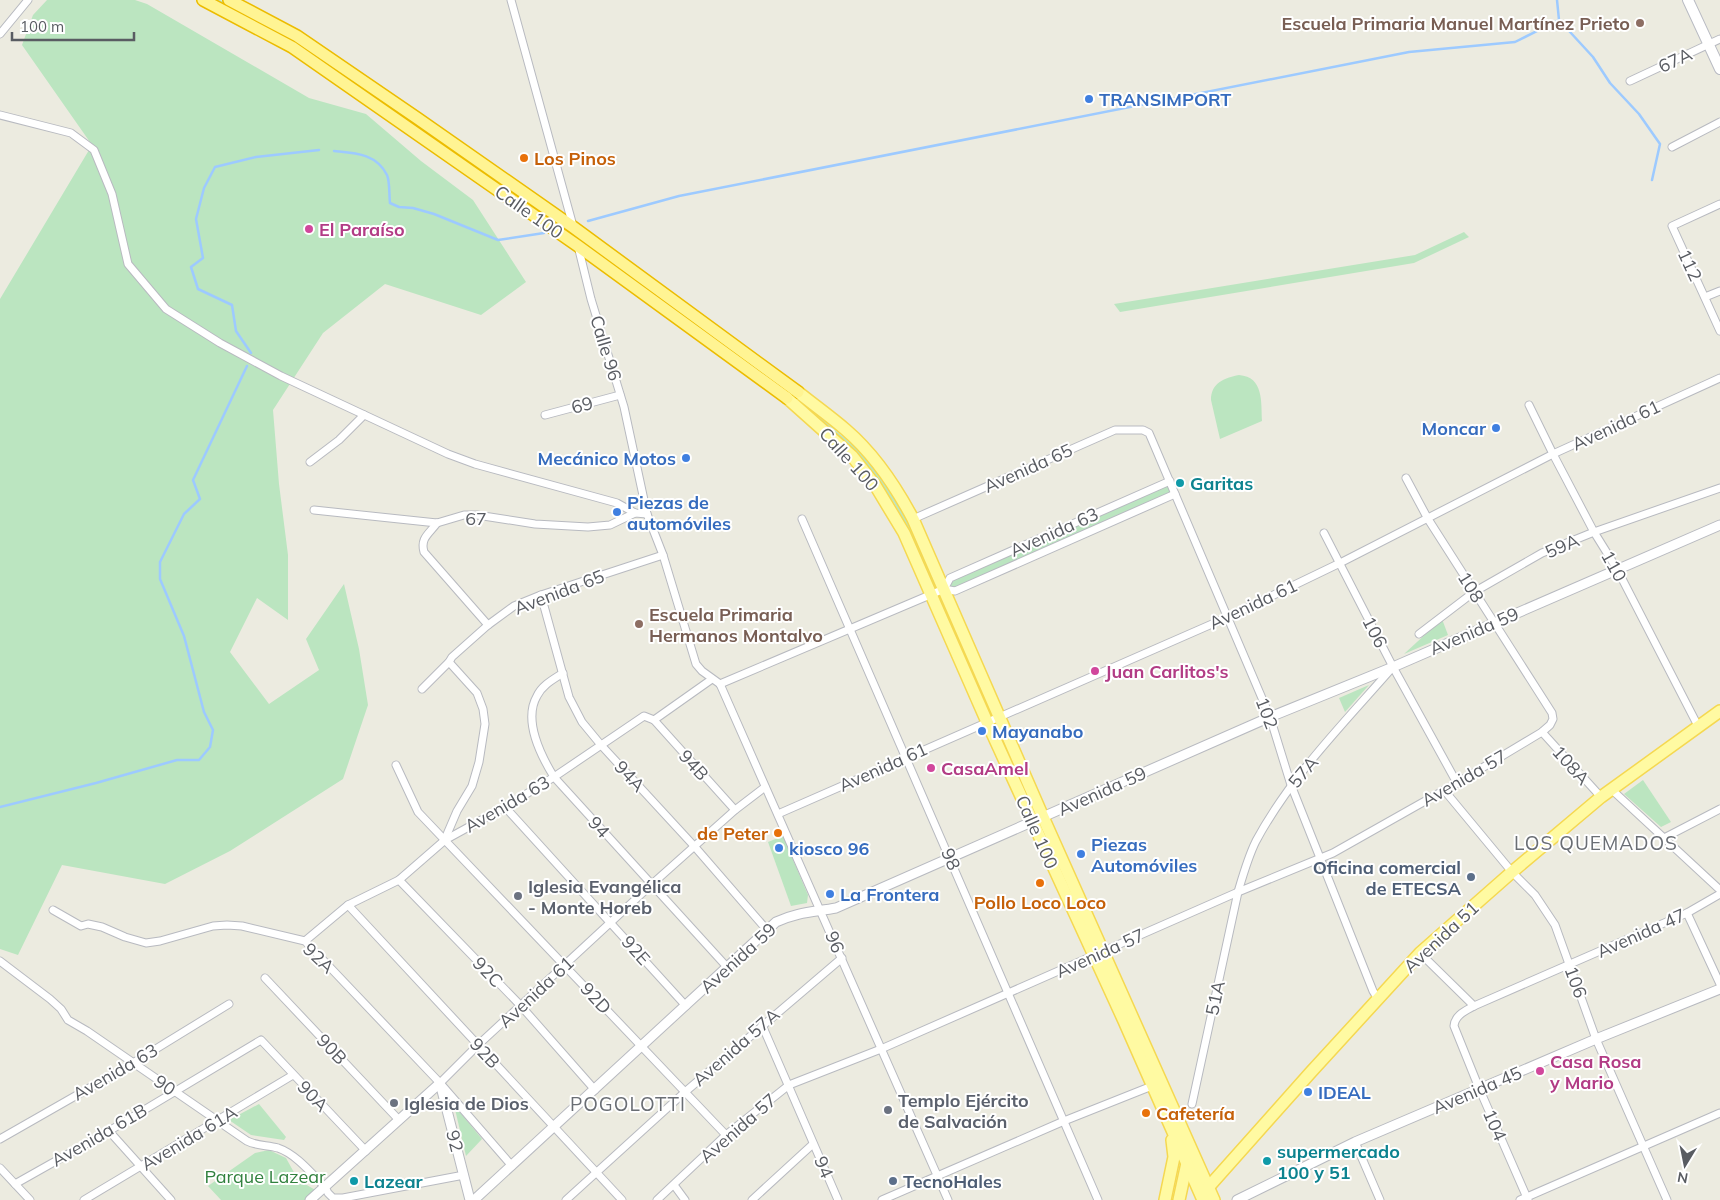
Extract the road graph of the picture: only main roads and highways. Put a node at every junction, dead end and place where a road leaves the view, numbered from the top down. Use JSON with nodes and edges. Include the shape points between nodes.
{"nodes":[{"id":1,"x":203,"y":0,"type":"edge"},
{"id":2,"x":229,"y":0,"type":"edge"},
{"id":3,"x":1688,"y":0,"type":"edge"},
{"id":4,"x":1720,"y":69,"type":"edge"},
{"id":5,"x":798,"y":392,"type":"joint"},
{"id":6,"x":787,"y":398,"type":"joint"},
{"id":7,"x":1720,"y":711,"type":"edge"},
{"id":8,"x":1038,"y":820,"type":"junction"},
{"id":9,"x":1098,"y":954,"type":"junction"},
{"id":10,"x":1170,"y":1126,"type":"junction"},
{"id":11,"x":1189,"y":1146,"type":"junction"},
{"id":12,"x":1187,"y":1164,"type":"junction"},
{"id":13,"x":1228,"y":1165,"type":"junction"},
{"id":14,"x":1202,"y":1196,"type":"edge"},
{"id":15,"x":1166,"y":1200,"type":"edge"},
{"id":16,"x":1179,"y":1200,"type":"edge"},
{"id":17,"x":1214,"y":1200,"type":"edge"}],
"edges":[{"from":1,"to":6,"type":"highway","name":"Calle 100","via":[[292,47],[578,246]]},
{"from":2,"to":5,"type":"highway","name":"Calle 100","via":[[297,36],[573,227]]},
{"from":3,"to":4,"type":"main road"},
{"from":5,"to":8,"type":"main road","name":"Calle 100","via":[[847,431],[872,457],[901,496],[1000,716]]},
{"from":6,"to":8,"type":"main road","name":"Calle 100","via":[[840,445],[875,484],[904,533],[987,722]]},
{"from":7,"to":13,"type":"main road","name":"Avenida 51","via":[[1601,797],[1420,953]]},
{"from":8,"to":9,"type":"main road","name":"Calle 100"},
{"from":9,"to":10,"type":"main road","name":"Calle 100"},
{"from":9,"to":11,"type":"main road","name":"Calle 100"},
{"from":10,"to":12,"type":"main road","name":"Calle 100"},
{"from":10,"to":15,"type":"main road","via":[[1174,1157]]},
{"from":11,"to":12,"type":"main road"},
{"from":11,"to":13,"type":"main road","via":[[1206,1168],[1213,1170]]},
{"from":11,"to":14,"type":"main road","name":"Calle 100"},
{"from":12,"to":14,"type":"main road","name":"Calle 100"},
{"from":12,"to":16,"type":"main road"},
{"from":13,"to":14,"type":"main road","name":"Avenida 51"},
{"from":14,"to":17,"type":"main road","name":"Calle 100"}]}
